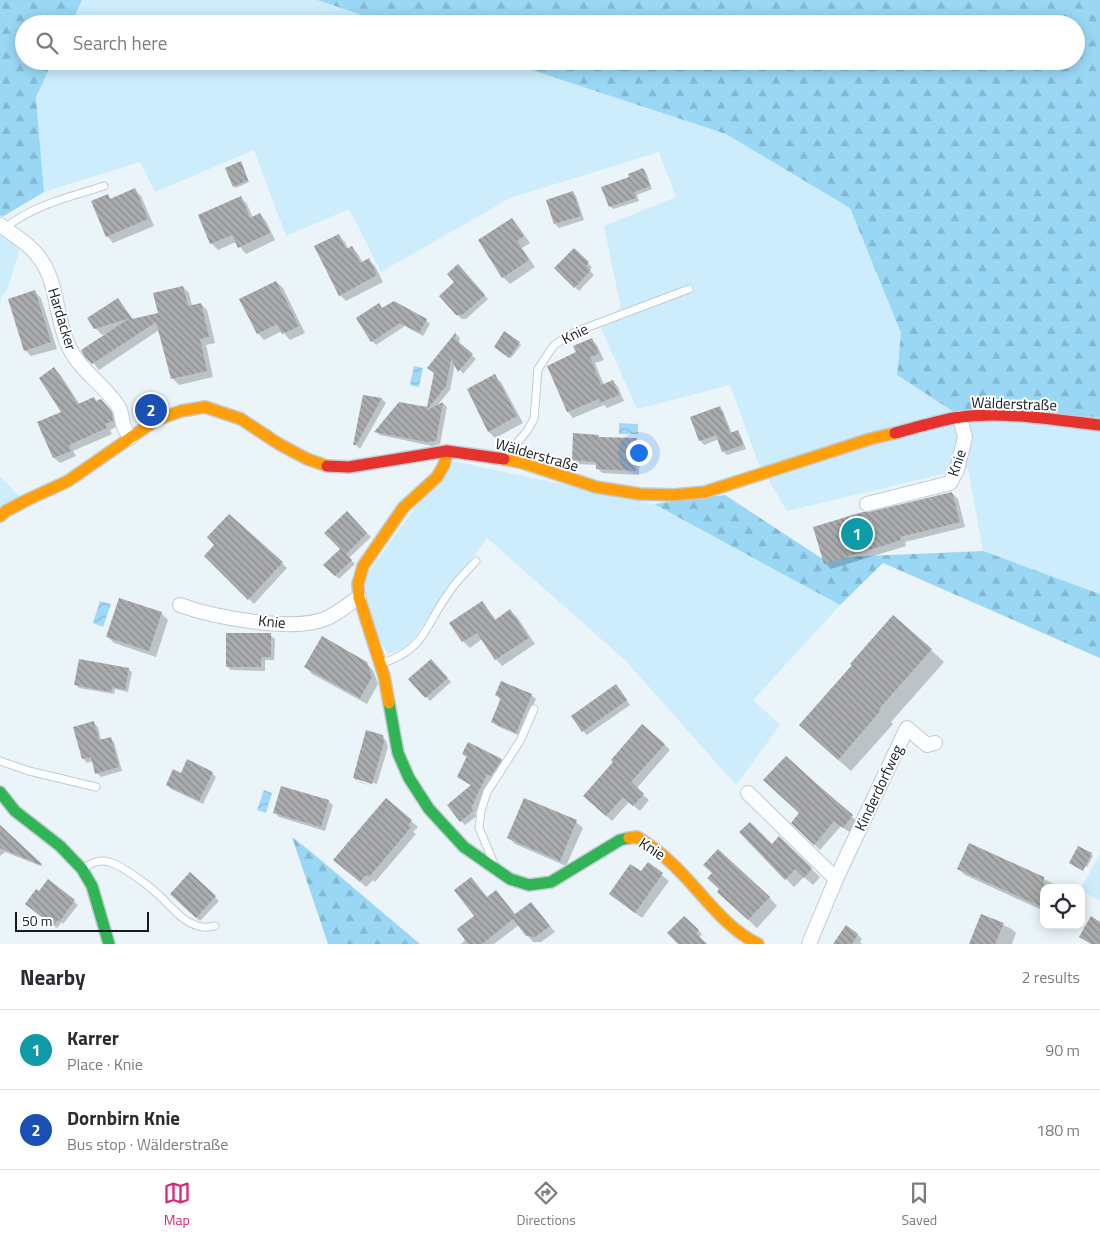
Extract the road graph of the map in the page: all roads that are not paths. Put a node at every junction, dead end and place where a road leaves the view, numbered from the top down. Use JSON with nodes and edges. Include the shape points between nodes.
{"nodes":[{"id":1,"x":104,"y":186,"type":"dead end"},
{"id":2,"x":2,"y":227,"type":"edge"},
{"id":3,"x":688,"y":289,"type":"dead end"},
{"id":4,"x":960,"y":418,"type":"junction"},
{"id":5,"x":1100,"y":425,"type":"edge"},
{"id":6,"x":130,"y":438,"type":"junction"},
{"id":7,"x":447,"y":452,"type":"junction"},
{"id":8,"x":503,"y":459,"type":"junction"},
{"id":9,"x":867,"y":504,"type":"dead end"},
{"id":10,"x":0,"y":516,"type":"edge"},
{"id":11,"x":476,"y":561,"type":"dead end"},
{"id":12,"x":359,"y":597,"type":"junction"},
{"id":13,"x":180,"y":606,"type":"dead end"},
{"id":14,"x":380,"y":664,"type":"junction"},
{"id":15,"x":534,"y":709,"type":"dead end"},
{"id":16,"x":935,"y":743,"type":"dead end"},
{"id":17,"x":0,"y":761,"type":"edge"},
{"id":18,"x":96,"y":787,"type":"dead end"},
{"id":19,"x":0,"y":792,"type":"edge"},
{"id":20,"x":748,"y":793,"type":"dead end"},
{"id":21,"x":5,"y":803,"type":"edge"},
{"id":22,"x":82,"y":869,"type":"junction"},
{"id":23,"x":497,"y":871,"type":"junction"},
{"id":24,"x":836,"y":879,"type":"junction"},
{"id":25,"x":215,"y":926,"type":"dead end"},
{"id":26,"x":109,"y":944,"type":"edge"},
{"id":27,"x":758,"y":944,"type":"edge"},
{"id":28,"x":809,"y":944,"type":"edge"}],
"edges":[{"from":1,"to":2,"type":"lane","name":"Hardacker","via":[[47,204]]},
{"from":2,"to":6,"type":"street","name":"Hardacker","via":[[26,243],[41,259],[48,273],[68,346],[80,366],[120,408],[123,425]]},
{"from":3,"to":8,"type":"lane","name":"Knie","via":[[575,332],[554,345],[538,369],[534,419]]},
{"from":4,"to":5,"type":"street","name":"Wälderstraße","via":[[1020,417]]},
{"from":4,"to":8,"type":"street","name":"Wälderstraße","via":[[870,439],[705,492],[674,495],[596,487]]},
{"from":4,"to":9,"type":"street","name":"Knie","via":[[965,438],[957,470],[950,483]]},
{"from":6,"to":7,"type":"street","name":"Wälderstraße","via":[[156,420],[205,406],[240,419],[307,459],[330,467]]},
{"from":6,"to":10,"type":"street","name":"Wälderstraße","via":[[68,481]]},
{"from":7,"to":8,"type":"street","name":"Wälderstraße"},
{"from":7,"to":12,"type":"street","name":"Knie","via":[[436,477],[403,508],[363,566],[358,584]]},
{"from":11,"to":14,"type":"lane","via":[[449,592],[425,634],[414,646],[402,656]]},
{"from":12,"to":13,"type":"street","name":"Knie","via":[[327,618],[294,625],[218,615]]},
{"from":12,"to":14,"type":"street","name":"Knie"},
{"from":14,"to":23,"type":"street","name":"Knie","via":[[398,753],[409,778],[430,809],[464,847]]},
{"from":15,"to":23,"type":"lane","via":[[516,748],[487,792],[481,811],[479,828]]},
{"from":16,"to":24,"type":"street","name":"Kinderdorfweg","via":[[927,745],[908,728]]},
{"from":17,"to":18,"type":"lane"},
{"from":19,"to":21,"type":"street"},
{"from":20,"to":24,"type":"street"},
{"from":21,"to":22,"type":"street","via":[[60,846]]},
{"from":22,"to":25,"type":"lane","via":[[95,861],[109,861],[141,881],[190,923],[204,928]]},
{"from":22,"to":26,"type":"street","via":[[92,886]]},
{"from":23,"to":27,"type":"street","name":"Knie","via":[[529,885],[551,882],[620,840],[637,838],[669,860],[717,913],[742,936]]},
{"from":24,"to":28,"type":"street","name":"Kinderdorfweg"}]}
